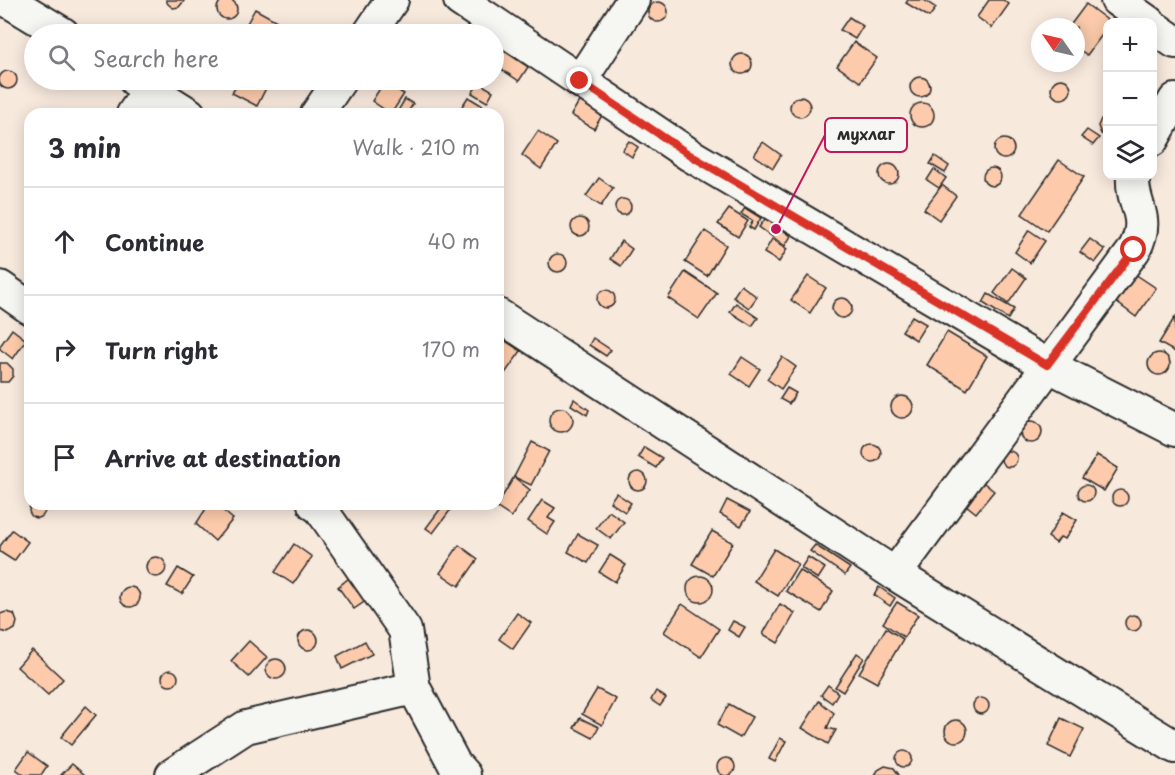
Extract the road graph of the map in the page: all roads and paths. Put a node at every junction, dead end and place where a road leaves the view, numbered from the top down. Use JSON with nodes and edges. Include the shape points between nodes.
{"nodes":[{"id":1,"x":7,"y":0,"type":"edge"},
{"id":2,"x":392,"y":0,"type":"edge"},
{"id":3,"x":460,"y":0,"type":"edge"},
{"id":4,"x":633,"y":0,"type":"edge"},
{"id":5,"x":1117,"y":0,"type":"edge"},
{"id":6,"x":1142,"y":18,"type":"edge"},
{"id":7,"x":47,"y":24,"type":"edge"},
{"id":8,"x":376,"y":24,"type":"edge"},
{"id":9,"x":496,"y":24,"type":"edge"},
{"id":10,"x":1157,"y":29,"type":"edge"},
{"id":11,"x":504,"y":30,"type":"edge"},
{"id":12,"x":1175,"y":42,"type":"edge"},
{"id":13,"x":580,"y":81,"type":"junction"},
{"id":14,"x":333,"y":90,"type":"edge"},
{"id":15,"x":139,"y":94,"type":"edge"},
{"id":16,"x":1175,"y":100,"type":"edge"},
{"id":17,"x":174,"y":108,"type":"edge"},
{"id":18,"x":321,"y":108,"type":"edge"},
{"id":19,"x":1157,"y":131,"type":"edge"},
{"id":20,"x":1133,"y":180,"type":"edge"},
{"id":21,"x":0,"y":287,"type":"edge"},
{"id":22,"x":24,"y":304,"type":"edge"},
{"id":23,"x":504,"y":319,"type":"edge"},
{"id":24,"x":1047,"y":365,"type":"junction"},
{"id":25,"x":1175,"y":430,"type":"edge"},
{"id":26,"x":321,"y":510,"type":"edge"},
{"id":27,"x":895,"y":574,"type":"junction"},
{"id":28,"x":414,"y":688,"type":"junction"},
{"id":29,"x":1175,"y":747,"type":"edge"},
{"id":30,"x":172,"y":775,"type":"edge"},
{"id":31,"x":464,"y":775,"type":"edge"}],
"edges":[{"from":1,"to":7,"type":"street"},
{"from":2,"to":8,"type":"street"},
{"from":3,"to":9,"type":"street"},
{"from":4,"to":13,"type":"street"},
{"from":5,"to":6,"type":"street"},
{"from":10,"to":12,"type":"street"},
{"from":11,"to":13,"type":"street"},
{"from":13,"to":24,"type":"street","via":[[690,155]]},
{"from":14,"to":18,"type":"street"},
{"from":15,"to":17,"type":"street"},
{"from":16,"to":19,"type":"street"},
{"from":20,"to":24,"type":"street","via":[[1142,235]]},
{"from":21,"to":22,"type":"street"},
{"from":23,"to":27,"type":"street"},
{"from":24,"to":25,"type":"street"},
{"from":24,"to":27,"type":"street"},
{"from":26,"to":28,"type":"street","via":[[405,630]]},
{"from":27,"to":29,"type":"street"},
{"from":28,"to":30,"type":"street","via":[[246,727]]},
{"from":28,"to":31,"type":"street"}]}
